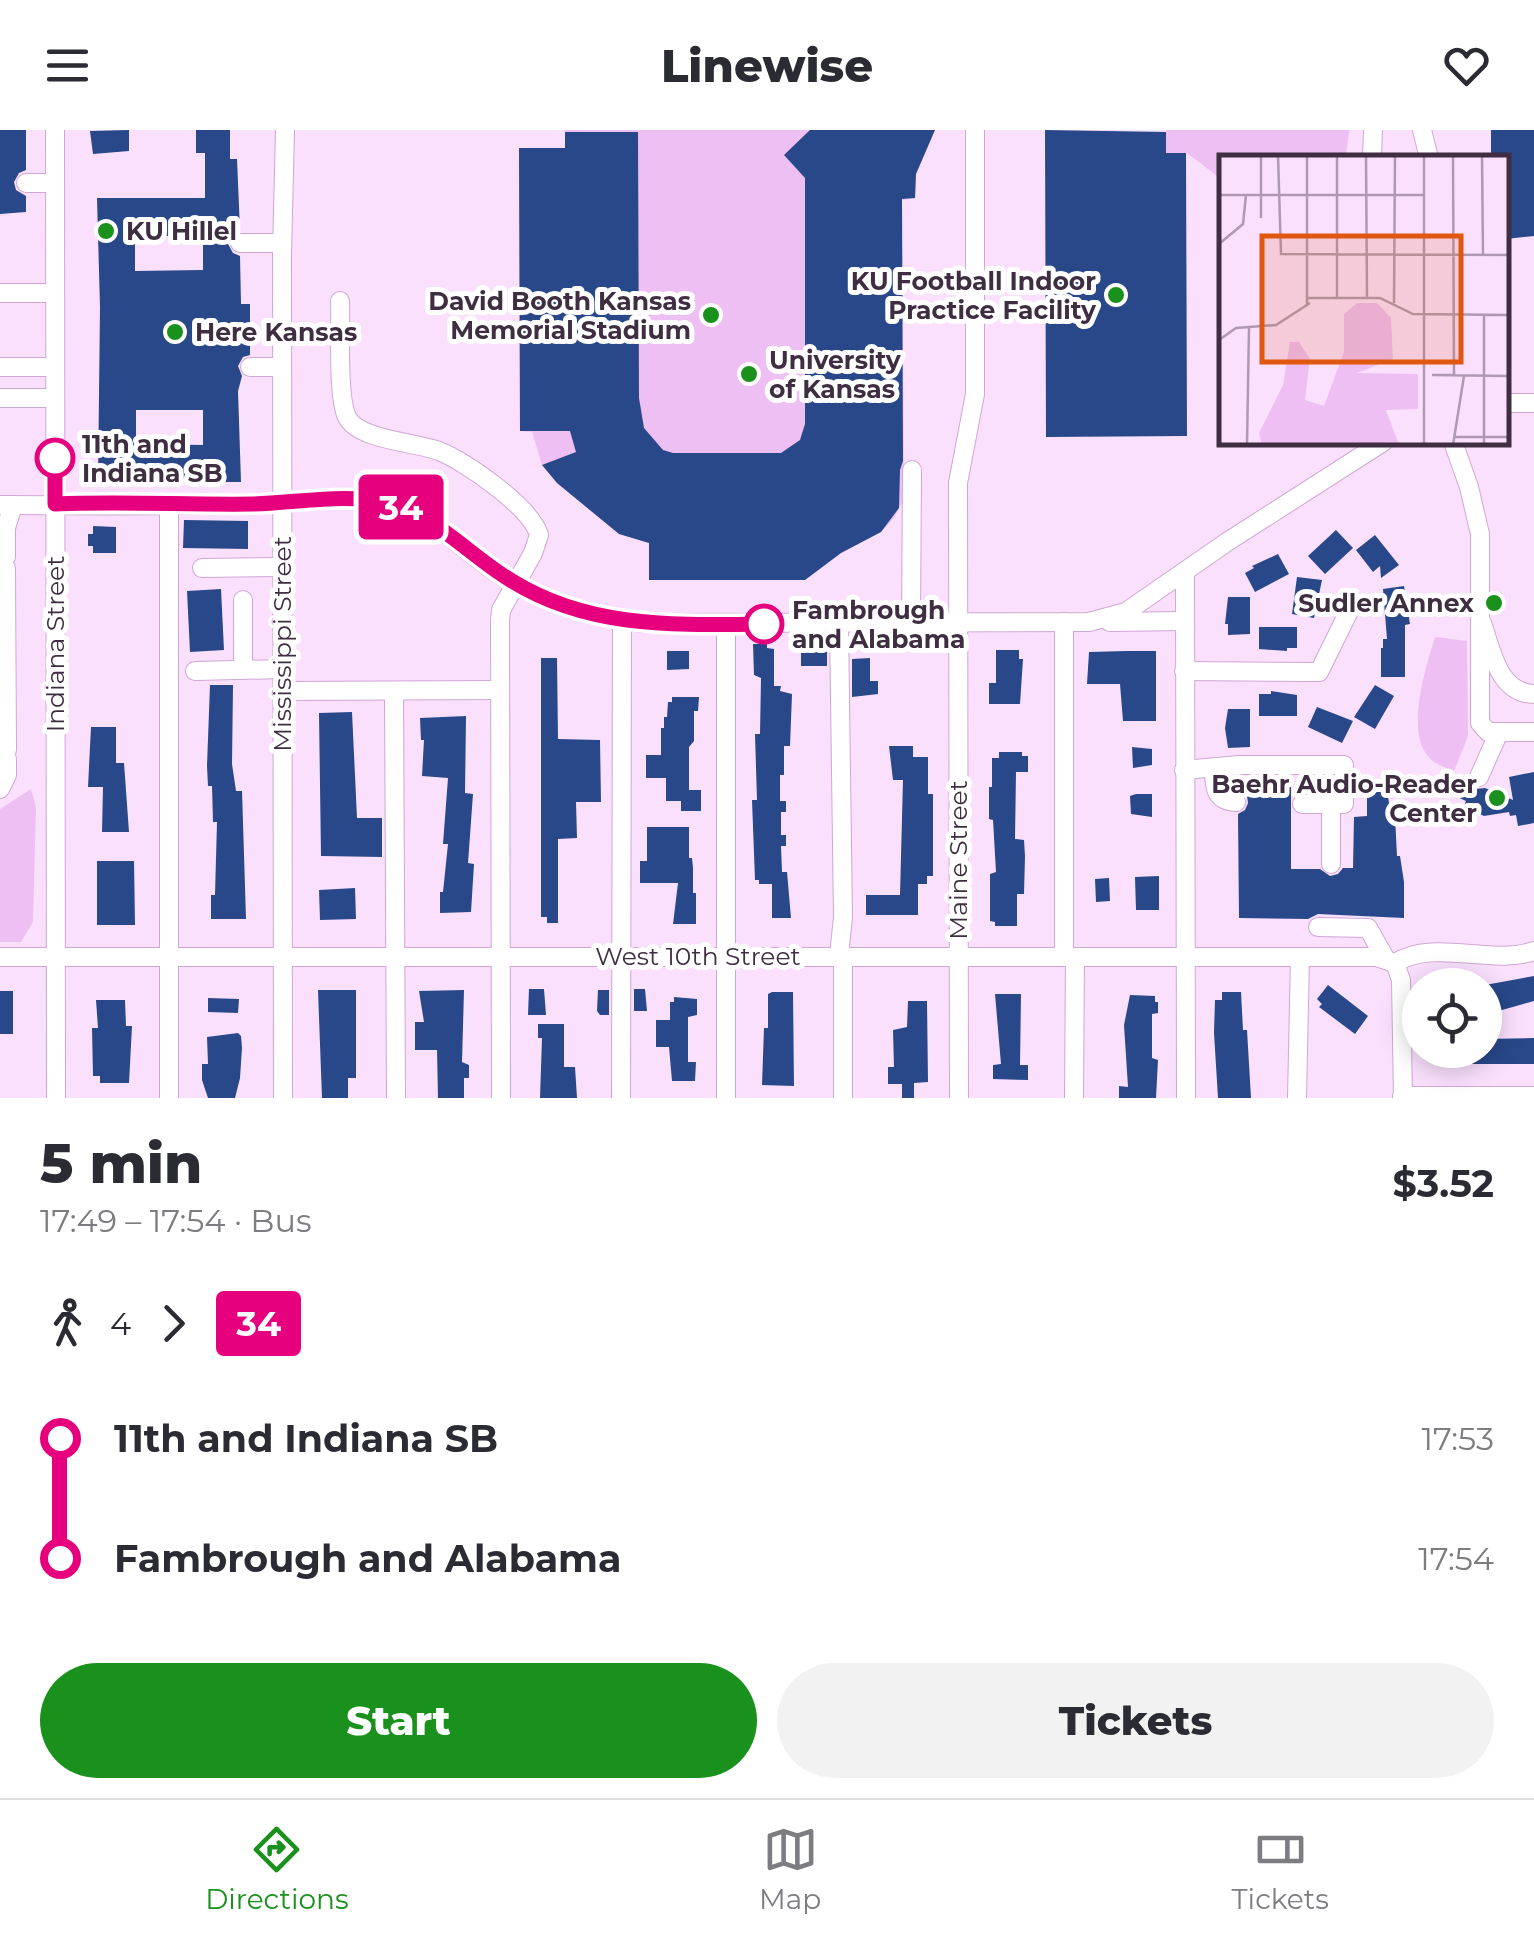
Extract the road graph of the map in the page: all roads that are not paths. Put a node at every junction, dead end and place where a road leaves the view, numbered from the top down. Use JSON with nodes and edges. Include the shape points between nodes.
{"nodes":[{"id":1,"x":55,"y":130,"type":"edge"},
{"id":2,"x":285,"y":130,"type":"edge"},
{"id":3,"x":975,"y":130,"type":"edge"},
{"id":4,"x":1422,"y":130,"type":"edge"},
{"id":5,"x":1428,"y":155,"type":"edge"},
{"id":6,"x":26,"y":188,"type":"dead end"},
{"id":7,"x":55,"y":188,"type":"junction"},
{"id":8,"x":240,"y":242,"type":"dead end"},
{"id":9,"x":282,"y":242,"type":"junction"},
{"id":10,"x":0,"y":293,"type":"edge"},
{"id":11,"x":55,"y":293,"type":"junction"},
{"id":12,"x":340,"y":301,"type":"dead end"},
{"id":13,"x":250,"y":366,"type":"dead end"},
{"id":14,"x":0,"y":367,"type":"edge"},
{"id":15,"x":55,"y":367,"type":"junction"},
{"id":16,"x":282,"y":367,"type":"junction"},
{"id":17,"x":0,"y":398,"type":"edge"},
{"id":18,"x":55,"y":398,"type":"junction"},
{"id":19,"x":1377,"y":445,"type":"edge"},
{"id":20,"x":1454,"y":445,"type":"edge"},
{"id":21,"x":912,"y":470,"type":"dead end"},
{"id":22,"x":282,"y":502,"type":"junction"},
{"id":23,"x":168,"y":503,"type":"junction"},
{"id":24,"x":55,"y":504,"type":"junction"},
{"id":25,"x":7,"y":505,"type":"edge"},
{"id":26,"x":3,"y":563,"type":"edge"},
{"id":27,"x":202,"y":568,"type":"dead end"},
{"id":28,"x":282,"y":568,"type":"junction"},
{"id":29,"x":1184,"y":571,"type":"junction"},
{"id":30,"x":516,"y":584,"type":"junction"},
{"id":31,"x":243,"y":600,"type":"dead end"},
{"id":32,"x":1354,"y":600,"type":"dead end"},
{"id":33,"x":1480,"y":618,"type":"junction"},
{"id":34,"x":622,"y":621,"type":"junction"},
{"id":35,"x":1184,"y":621,"type":"junction"},
{"id":36,"x":1064,"y":622,"type":"junction"},
{"id":37,"x":1089,"y":622,"type":"junction"},
{"id":38,"x":911,"y":623,"type":"junction"},
{"id":39,"x":958,"y":623,"type":"junction"},
{"id":40,"x":726,"y":624,"type":"junction"},
{"id":41,"x":839,"y":624,"type":"junction"},
{"id":42,"x":282,"y":669,"type":"junction"},
{"id":43,"x":243,"y":670,"type":"junction"},
{"id":44,"x":195,"y":671,"type":"dead end"},
{"id":45,"x":1184,"y":671,"type":"junction"},
{"id":46,"x":500,"y":690,"type":"junction"},
{"id":47,"x":282,"y":691,"type":"junction"},
{"id":48,"x":394,"y":692,"type":"junction"},
{"id":49,"x":1534,"y":694,"type":"edge"},
{"id":50,"x":1499,"y":732,"type":"junction"},
{"id":51,"x":1534,"y":732,"type":"edge"},
{"id":52,"x":4,"y":755,"type":"edge"},
{"id":53,"x":1214,"y":769,"type":"junction"},
{"id":54,"x":1184,"y":770,"type":"junction"},
{"id":55,"x":1479,"y":777,"type":"dead end"},
{"id":56,"x":0,"y":789,"type":"edge"},
{"id":57,"x":1236,"y":802,"type":"dead end"},
{"id":58,"x":1302,"y":804,"type":"dead end"},
{"id":59,"x":1331,"y":804,"type":"junction"},
{"id":60,"x":1331,"y":864,"type":"dead end"},
{"id":61,"x":1318,"y":927,"type":"dead end"},
{"id":62,"x":1534,"y":951,"type":"edge"},
{"id":63,"x":282,"y":956,"type":"junction"},
{"id":64,"x":395,"y":956,"type":"junction"},
{"id":65,"x":501,"y":956,"type":"junction"},
{"id":66,"x":621,"y":956,"type":"junction"},
{"id":67,"x":726,"y":956,"type":"junction"},
{"id":68,"x":841,"y":956,"type":"junction"},
{"id":69,"x":0,"y":957,"type":"edge"},
{"id":70,"x":56,"y":957,"type":"junction"},
{"id":71,"x":169,"y":957,"type":"junction"},
{"id":72,"x":958,"y":957,"type":"junction"},
{"id":73,"x":1069,"y":957,"type":"junction"},
{"id":74,"x":1184,"y":957,"type":"junction"},
{"id":75,"x":1300,"y":958,"type":"junction"},
{"id":76,"x":1390,"y":961,"type":"junction"},
{"id":77,"x":1534,"y":1096,"type":"edge"},
{"id":78,"x":1402,"y":1097,"type":"edge"},
{"id":79,"x":56,"y":1098,"type":"edge"},
{"id":80,"x":169,"y":1098,"type":"edge"},
{"id":81,"x":282,"y":1098,"type":"edge"},
{"id":82,"x":396,"y":1098,"type":"edge"},
{"id":83,"x":501,"y":1098,"type":"edge"},
{"id":84,"x":621,"y":1098,"type":"edge"},
{"id":85,"x":726,"y":1098,"type":"edge"},
{"id":86,"x":843,"y":1098,"type":"edge"},
{"id":87,"x":959,"y":1098,"type":"edge"},
{"id":88,"x":1074,"y":1098,"type":"edge"},
{"id":89,"x":1186,"y":1098,"type":"edge"},
{"id":90,"x":1297,"y":1098,"type":"edge"}],
"edges":[{"from":1,"to":7,"type":"street","name":"Indiana Street"},
{"from":2,"to":9,"type":"street","name":"Mississippi Street"},
{"from":3,"to":39,"type":"street","name":"Maine Street","via":[[975,394],[958,482]]},
{"from":4,"to":5,"type":"street"},
{"from":6,"to":7,"type":"street"},
{"from":7,"to":11,"type":"street","name":"Indiana Street"},
{"from":8,"to":9,"type":"street"},
{"from":9,"to":16,"type":"street","name":"Mississippi Street"},
{"from":10,"to":11,"type":"street"},
{"from":11,"to":15,"type":"street","name":"Indiana Street"},
{"from":12,"to":30,"type":"street","via":[[348,420],[362,432],[418,444],[464,464],[530,519],[538,541]]},
{"from":13,"to":16,"type":"street"},
{"from":14,"to":15,"type":"street"},
{"from":15,"to":18,"type":"street","name":"Indiana Street"},
{"from":16,"to":22,"type":"street","name":"Mississippi Street"},
{"from":17,"to":18,"type":"street"},
{"from":18,"to":24,"type":"street","name":"Indiana Street"},
{"from":19,"to":29,"type":"street"},
{"from":20,"to":33,"type":"street","via":[[1478,515]]},
{"from":21,"to":38,"type":"street"},
{"from":22,"to":23,"type":"street"},
{"from":22,"to":28,"type":"street","name":"Mississippi Street"},
{"from":22,"to":30,"type":"street","via":[[370,500],[402,508],[444,529]]},
{"from":23,"to":24,"type":"street"},
{"from":23,"to":71,"type":"street"},
{"from":24,"to":25,"type":"street"},
{"from":24,"to":70,"type":"street","name":"Indiana Street"},
{"from":25,"to":26,"type":"street"},
{"from":26,"to":52,"type":"street"},
{"from":27,"to":28,"type":"street"},
{"from":28,"to":42,"type":"street","name":"Mississippi Street"},
{"from":29,"to":35,"type":"street"},
{"from":29,"to":37,"type":"street","via":[[1126,612]]},
{"from":30,"to":34,"type":"street","via":[[566,607]]},
{"from":30,"to":46,"type":"street","via":[[501,610]]},
{"from":31,"to":43,"type":"street"},
{"from":32,"to":45,"type":"street","via":[[1319,672]]},
{"from":33,"to":49,"type":"street","via":[[1505,681]]},
{"from":33,"to":50,"type":"street","via":[[1480,723]]},
{"from":34,"to":40,"type":"street"},
{"from":34,"to":66,"type":"street"},
{"from":35,"to":37,"type":"street"},
{"from":35,"to":45,"type":"street"},
{"from":36,"to":37,"type":"street"},
{"from":36,"to":39,"type":"street"},
{"from":36,"to":73,"type":"street"},
{"from":38,"to":39,"type":"street"},
{"from":38,"to":41,"type":"street"},
{"from":39,"to":72,"type":"street","name":"Maine Street"},
{"from":40,"to":41,"type":"street"},
{"from":40,"to":67,"type":"street"},
{"from":41,"to":68,"type":"street"},
{"from":42,"to":43,"type":"street"},
{"from":42,"to":47,"type":"street","name":"Mississippi Street"},
{"from":43,"to":44,"type":"street"},
{"from":45,"to":54,"type":"street"},
{"from":46,"to":48,"type":"street"},
{"from":46,"to":65,"type":"street"},
{"from":47,"to":48,"type":"street"},
{"from":47,"to":63,"type":"street","name":"Mississippi Street"},
{"from":48,"to":64,"type":"street"},
{"from":50,"to":51,"type":"street"},
{"from":50,"to":55,"type":"street"},
{"from":52,"to":56,"type":"street","via":[[7,776]]},
{"from":53,"to":54,"type":"street"},
{"from":53,"to":57,"type":"street","via":[[1218,794]]},
{"from":53,"to":59,"type":"street","via":[[1281,772],[1344,765],[1344,804]]},
{"from":54,"to":74,"type":"street"},
{"from":58,"to":59,"type":"street"},
{"from":59,"to":60,"type":"street"},
{"from":61,"to":76,"type":"street","via":[[1368,928]]},
{"from":62,"to":76,"type":"street","name":"West 10th Street"},
{"from":63,"to":64,"type":"street","name":"West 10th Street"},
{"from":63,"to":71,"type":"street","name":"West 10th Street"},
{"from":63,"to":81,"type":"street","name":"Mississippi Street"},
{"from":64,"to":65,"type":"street","name":"West 10th Street"},
{"from":64,"to":82,"type":"street"},
{"from":65,"to":66,"type":"street","name":"West 10th Street"},
{"from":65,"to":83,"type":"street"},
{"from":66,"to":67,"type":"street","name":"West 10th Street"},
{"from":66,"to":84,"type":"street"},
{"from":67,"to":68,"type":"street","name":"West 10th Street"},
{"from":67,"to":85,"type":"street"},
{"from":68,"to":72,"type":"street","name":"West 10th Street"},
{"from":68,"to":86,"type":"street"},
{"from":69,"to":70,"type":"street","name":"West 10th Street"},
{"from":70,"to":71,"type":"street","name":"West 10th Street"},
{"from":70,"to":79,"type":"street","name":"Indiana Street"},
{"from":71,"to":80,"type":"street"},
{"from":72,"to":73,"type":"street","name":"West 10th Street"},
{"from":72,"to":87,"type":"street","name":"Maine Street"},
{"from":73,"to":74,"type":"street","name":"West 10th Street"},
{"from":73,"to":88,"type":"street"},
{"from":74,"to":75,"type":"street","name":"West 10th Street"},
{"from":74,"to":89,"type":"street"},
{"from":75,"to":76,"type":"street","name":"West 10th Street"},
{"from":75,"to":90,"type":"street"},
{"from":76,"to":78,"type":"street","via":[[1402,980]]},
{"from":77,"to":78,"type":"street"}]}
